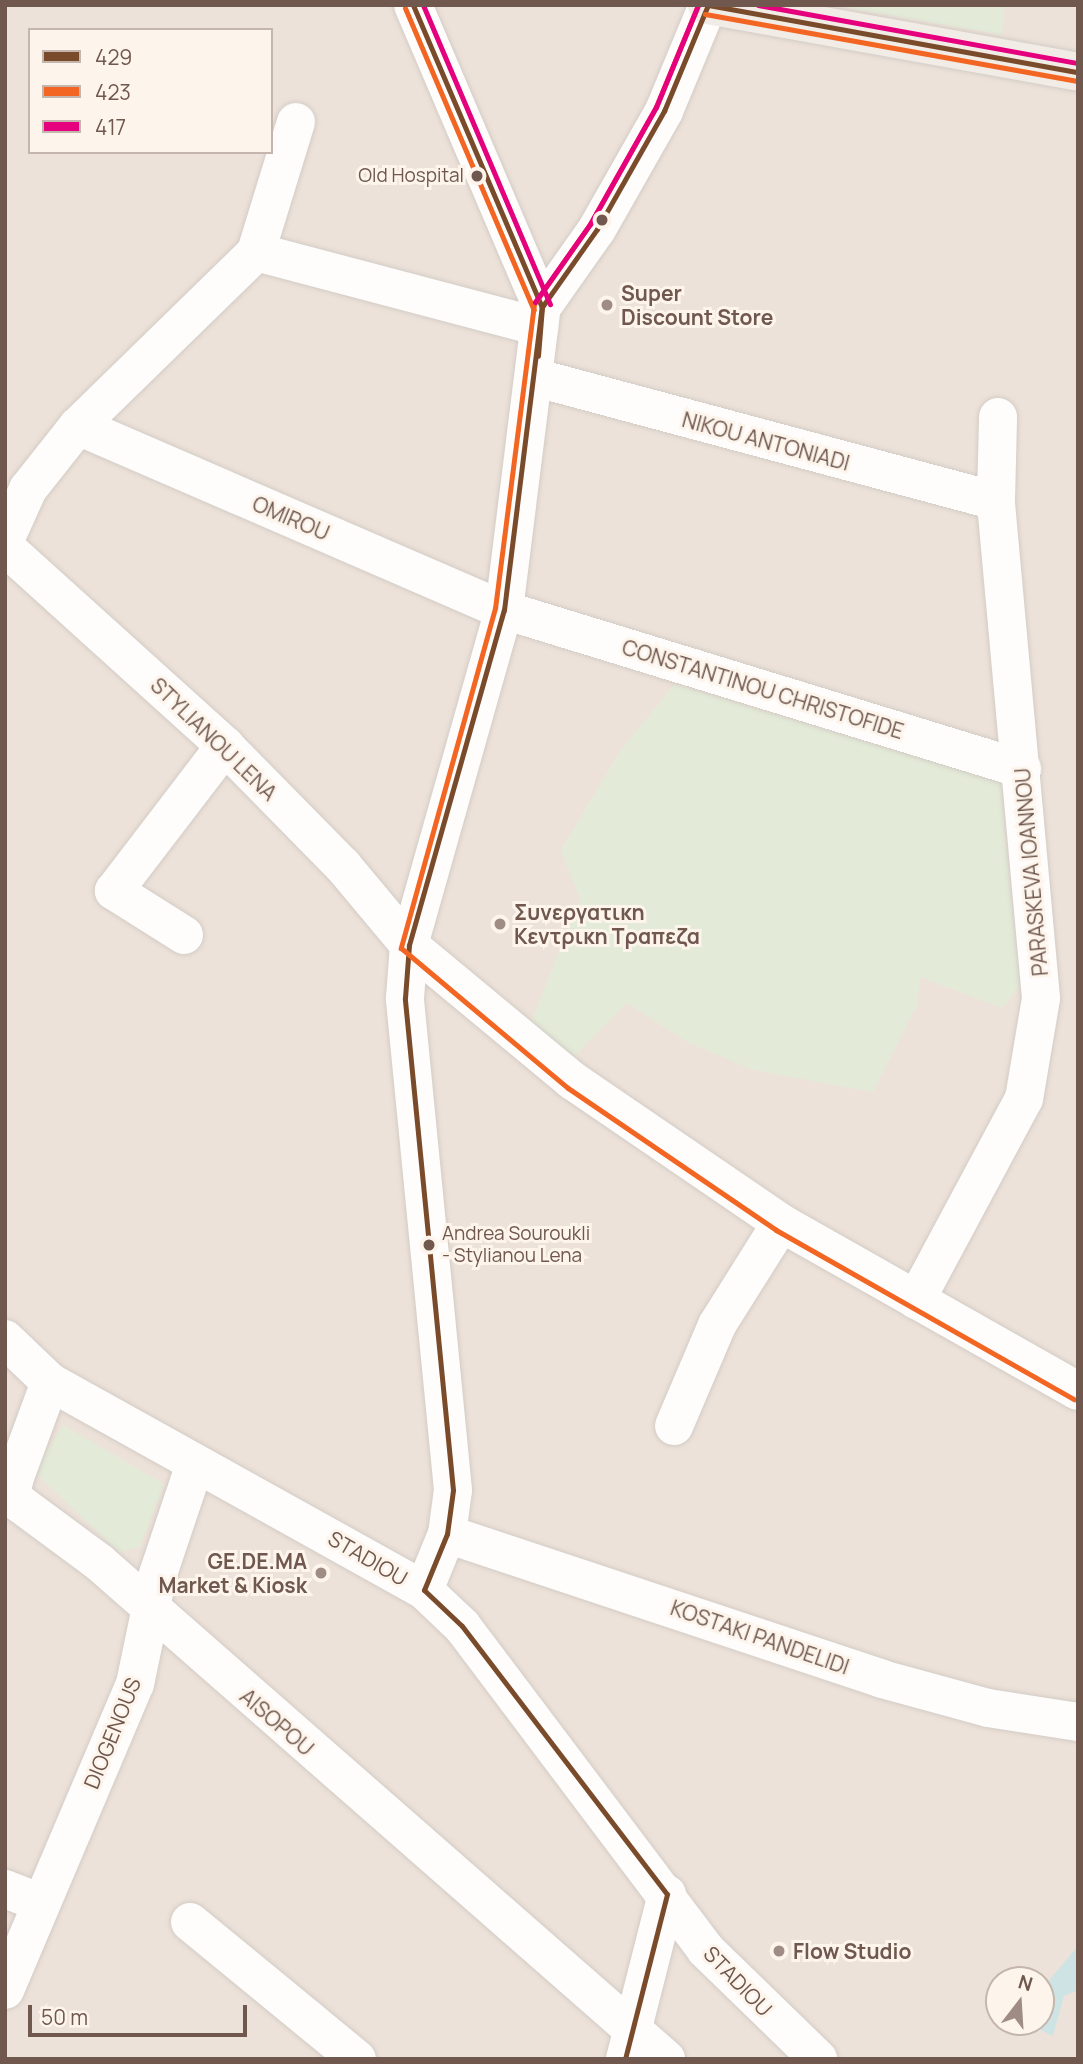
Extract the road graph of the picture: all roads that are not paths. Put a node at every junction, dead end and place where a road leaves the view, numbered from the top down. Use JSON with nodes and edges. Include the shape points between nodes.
{"nodes":[{"id":1,"x":413,"y":5,"type":"edge"},
{"id":2,"x":708,"y":5,"type":"edge"},
{"id":3,"x":1078,"y":72,"type":"edge"},
{"id":4,"x":296,"y":122,"type":"dead end"},
{"id":5,"x":256,"y":252,"type":"junction"},
{"id":6,"x":540,"y":317,"type":"junction"},
{"id":7,"x":537,"y":377,"type":"junction"},
{"id":8,"x":998,"y":417,"type":"dead end"},
{"id":9,"x":78,"y":426,"type":"junction"},
{"id":10,"x":996,"y":501,"type":"junction"},
{"id":11,"x":5,"y":540,"type":"edge"},
{"id":12,"x":5,"y":547,"type":"edge"},
{"id":13,"x":504,"y":610,"type":"junction"},
{"id":14,"x":226,"y":746,"type":"junction"},
{"id":15,"x":1022,"y":769,"type":"junction"},
{"id":16,"x":184,"y":935,"type":"dead end"},
{"id":17,"x":410,"y":945,"type":"junction"},
{"id":18,"x":781,"y":1223,"type":"junction"},
{"id":19,"x":916,"y":1300,"type":"junction"},
{"id":20,"x":5,"y":1339,"type":"edge"},
{"id":21,"x":50,"y":1382,"type":"junction"},
{"id":22,"x":1078,"y":1391,"type":"edge"},
{"id":23,"x":674,"y":1426,"type":"dead end"},
{"id":24,"x":194,"y":1467,"type":"junction"},
{"id":25,"x":447,"y":1534,"type":"junction"},
{"id":26,"x":424,"y":1590,"type":"junction"},
{"id":27,"x":152,"y":1614,"type":"junction"},
{"id":28,"x":1078,"y":1722,"type":"edge"},
{"id":29,"x":667,"y":1894,"type":"junction"},
{"id":30,"x":22,"y":1896,"type":"edge"},
{"id":31,"x":190,"y":1923,"type":"dead end"},
{"id":32,"x":5,"y":1990,"type":"edge"},
{"id":33,"x":628,"y":2043,"type":"edge"},
{"id":34,"x":357,"y":2059,"type":"edge"},
{"id":35,"x":666,"y":2059,"type":"edge"},
{"id":36,"x":818,"y":2059,"type":"edge"}],
"edges":[{"from":1,"to":6,"type":"street"},
{"from":2,"to":3,"type":"main road"},
{"from":2,"to":6,"type":"street","via":[[664,111]]},
{"from":4,"to":5,"type":"street"},
{"from":5,"to":6,"type":"street"},
{"from":5,"to":9,"type":"street"},
{"from":6,"to":7,"type":"street"},
{"from":7,"to":10,"type":"street","name":"NIKOU ANTONIADI"},
{"from":7,"to":13,"type":"street"},
{"from":8,"to":10,"type":"street","name":"PARASKEVA IOANNOU"},
{"from":9,"to":11,"type":"street","via":[[27,489]]},
{"from":9,"to":13,"type":"street","name":"OMIROU"},
{"from":10,"to":15,"type":"street","name":"PARASKEVA IOANNOU"},
{"from":12,"to":14,"type":"street","name":"STYLIANOU LENA"},
{"from":13,"to":15,"type":"street","name":"CONSTANTINOU CHRISTOFIDE"},
{"from":13,"to":17,"type":"street"},
{"from":14,"to":16,"type":"street","via":[[114,891]]},
{"from":14,"to":17,"type":"street","name":"STYLIANOU LENA","via":[[343,866]]},
{"from":15,"to":19,"type":"street","name":"PARASKEVA IOANNOU","via":[[1041,998],[1024,1099]]},
{"from":17,"to":18,"type":"street","name":"STYLIANOU LENA","via":[[573,1081]]},
{"from":17,"to":25,"type":"street","via":[[405,998],[453,1490]]},
{"from":18,"to":19,"type":"street","name":"STYLIANOU LENA"},
{"from":18,"to":23,"type":"street","via":[[717,1325]]},
{"from":19,"to":22,"type":"street","name":"STYLIANOU LENA"},
{"from":20,"to":21,"type":"street","name":"STADIOU"},
{"from":21,"to":24,"type":"street","name":"STADIOU"},
{"from":21,"to":27,"type":"street","name":"AISOPOU","via":[[12,1494],[100,1563]]},
{"from":24,"to":26,"type":"street","name":"STADIOU"},
{"from":24,"to":27,"type":"street","name":"DIOGENOUS","via":[[158,1574]]},
{"from":25,"to":26,"type":"street"},
{"from":25,"to":28,"type":"street","name":"KOSTAKI PANDELIDI","via":[[882,1679],[988,1708]]},
{"from":26,"to":29,"type":"street","name":"STADIOU","via":[[462,1626]]},
{"from":27,"to":30,"type":"street","name":"DIOGENOUS","via":[[128,1702]]},
{"from":27,"to":33,"type":"street","name":"AISOPOU"},
{"from":29,"to":33,"type":"street"},
{"from":29,"to":36,"type":"street","name":"STADIOU","via":[[705,1950]]},
{"from":30,"to":32,"type":"street","name":"DIOGENOUS"},
{"from":31,"to":34,"type":"street"},
{"from":33,"to":35,"type":"street","name":"AISOPOU"}]}
